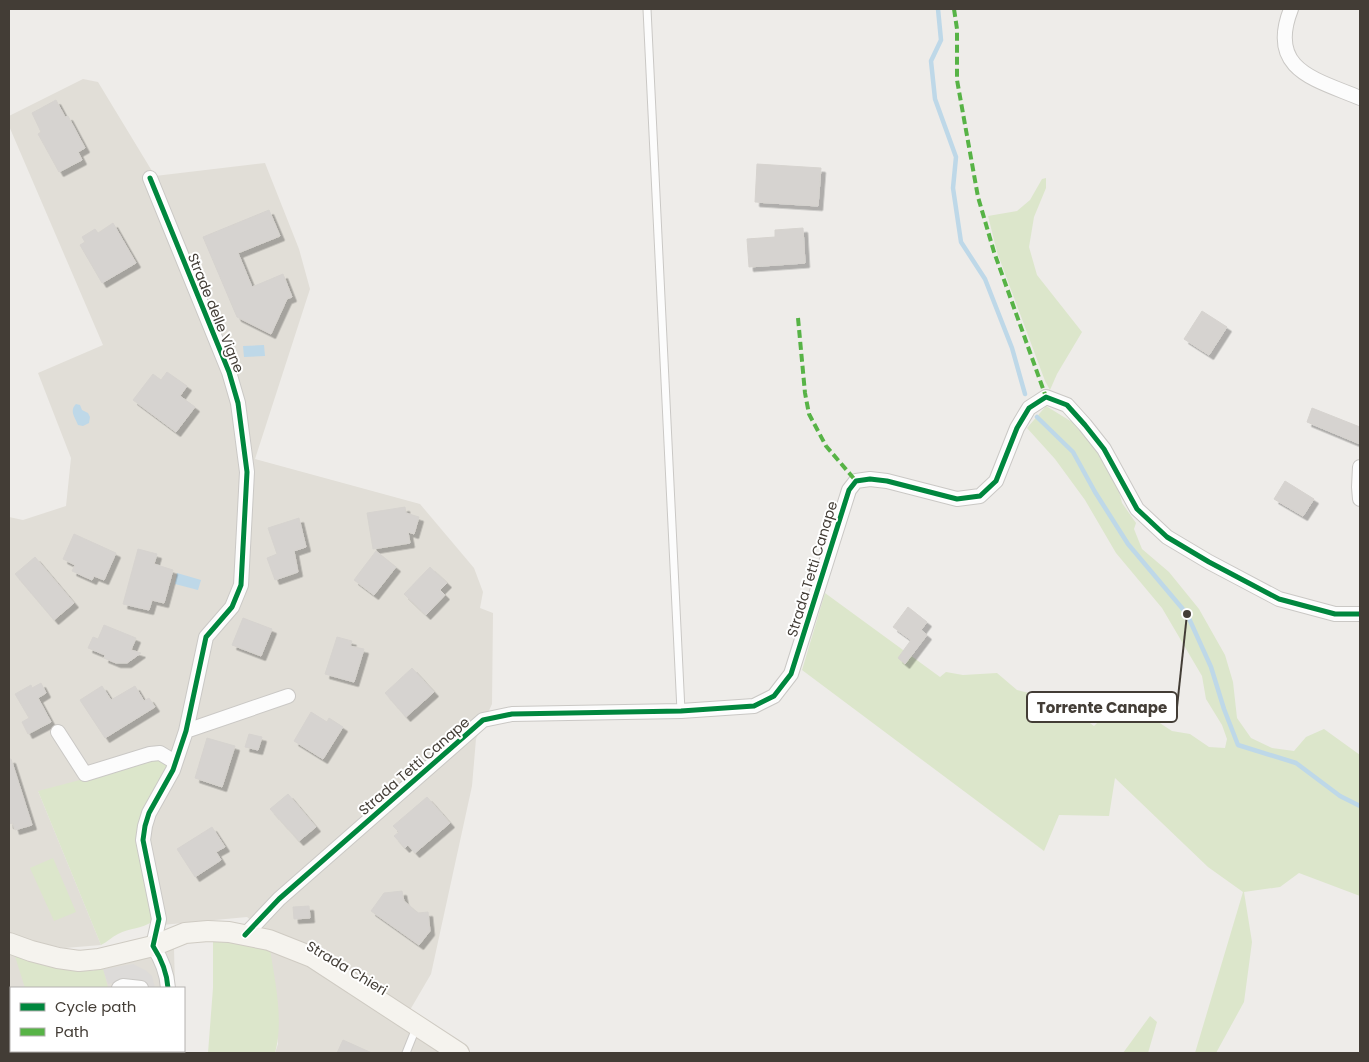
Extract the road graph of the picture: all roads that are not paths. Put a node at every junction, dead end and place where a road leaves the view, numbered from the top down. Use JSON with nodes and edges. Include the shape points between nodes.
{"nodes":[{"id":1,"x":647,"y":9,"type":"edge"},
{"id":2,"x":1291,"y":9,"type":"edge"},
{"id":3,"x":1360,"y":98,"type":"edge"},
{"id":4,"x":150,"y":178,"type":"dead end"},
{"id":5,"x":1360,"y":467,"type":"edge"},
{"id":6,"x":1360,"y":499,"type":"edge"},
{"id":7,"x":1360,"y":614,"type":"edge"},
{"id":8,"x":288,"y":696,"type":"dead end"},
{"id":9,"x":681,"y":711,"type":"junction"},
{"id":10,"x":186,"y":731,"type":"junction"},
{"id":11,"x":58,"y":732,"type":"dead end"},
{"id":12,"x":175,"y":762,"type":"junction"},
{"id":13,"x":245,"y":934,"type":"junction"},
{"id":14,"x":9,"y":943,"type":"edge"},
{"id":15,"x":153,"y":946,"type":"junction"},
{"id":16,"x":168,"y":987,"type":"edge"},
{"id":17,"x":417,"y":1025,"type":"junction"},
{"id":18,"x":406,"y":1053,"type":"edge"},
{"id":19,"x":459,"y":1053,"type":"edge"}],
"edges":[{"from":1,"to":9,"type":"lane"},
{"from":2,"to":3,"type":"street","via":[[1284,41],[1286,54],[1308,76]]},
{"from":4,"to":10,"type":"street","name":"Strade delle Vigne","via":[[229,372],[238,403],[247,472],[241,585],[232,607],[206,638]]},
{"from":5,"to":6,"type":"street"},
{"from":7,"to":9,"type":"street","name":"Strada Tetti Canape","via":[[1335,614],[1279,599],[1167,537],[1137,509],[1104,449],[1067,405],[1046,397],[1031,407],[1017,428],[996,481],[980,496],[956,499],[887,482],[856,481],[849,490],[791,674],[774,696],[754,706]]},
{"from":8,"to":10,"type":"street"},
{"from":9,"to":13,"type":"street","name":"Strada Tetti Canape","via":[[512,714],[483,720],[279,899]]},
{"from":10,"to":12,"type":"street","name":"Strade delle Vigne"},
{"from":11,"to":12,"type":"street","via":[[84,774],[150,754],[160,753]]},
{"from":12,"to":15,"type":"street","name":"Strade delle Vigne","via":[[149,813],[143,840],[159,919]]},
{"from":13,"to":15,"type":"main road","name":"Strada Chieri","via":[[185,933]]},
{"from":13,"to":17,"type":"main road","name":"Strada Chieri","via":[[312,958]]},
{"from":14,"to":15,"type":"main road","name":"Strada Chieri","via":[[79,961]]},
{"from":15,"to":16,"type":"street","via":[[167,974]]},
{"from":17,"to":18,"type":"lane"},
{"from":17,"to":19,"type":"main road","name":"Strada Chieri"}]}
